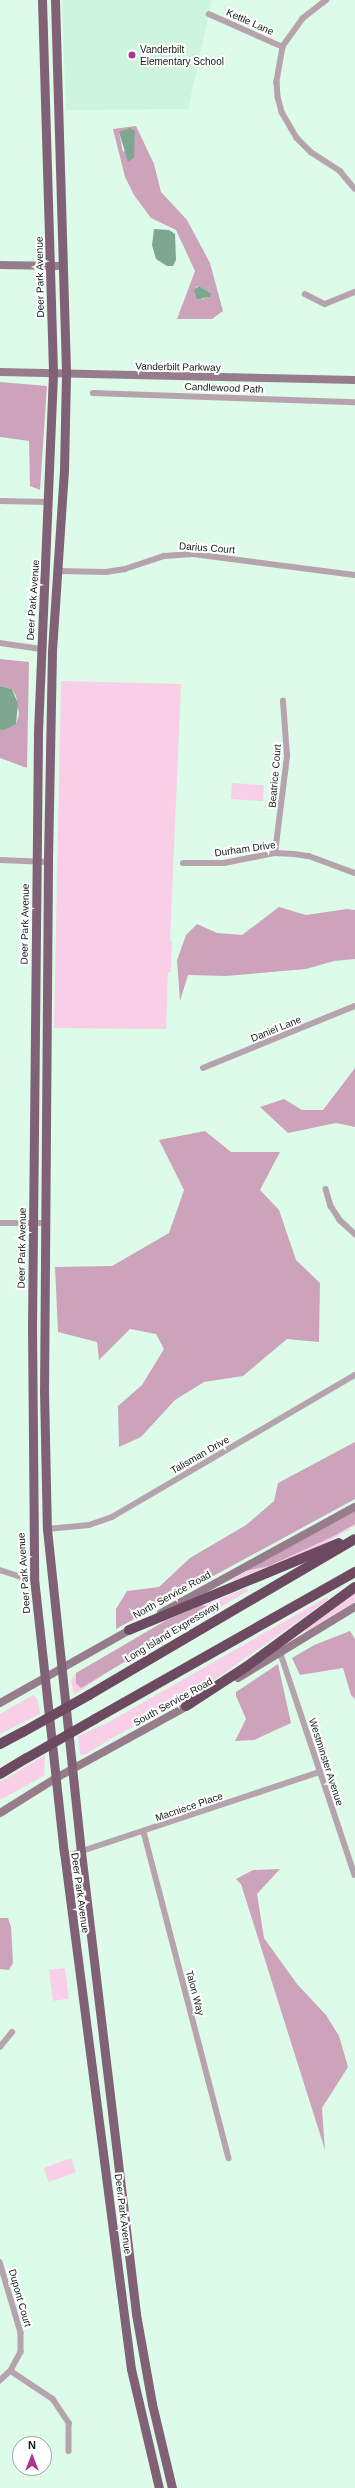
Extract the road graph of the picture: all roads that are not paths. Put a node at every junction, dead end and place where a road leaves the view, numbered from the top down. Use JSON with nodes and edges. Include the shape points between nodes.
{"nodes":[{"id":1,"x":42,"y":0,"type":"edge"},
{"id":2,"x":55,"y":0,"type":"edge"},
{"id":3,"x":327,"y":0,"type":"edge"},
{"id":4,"x":209,"y":14,"type":"dead end"},
{"id":5,"x":283,"y":47,"type":"junction"},
{"id":6,"x":355,"y":189,"type":"edge"},
{"id":7,"x":0,"y":265,"type":"edge"},
{"id":8,"x":51,"y":266,"type":"junction"},
{"id":9,"x":62,"y":266,"type":"junction"},
{"id":10,"x":355,"y":292,"type":"edge"},
{"id":11,"x":305,"y":294,"type":"dead end"},
{"id":12,"x":0,"y":372,"type":"edge"},
{"id":13,"x":54,"y":374,"type":"junction"},
{"id":14,"x":66,"y":375,"type":"junction"},
{"id":15,"x":355,"y":380,"type":"edge"},
{"id":16,"x":93,"y":393,"type":"dead end"},
{"id":17,"x":355,"y":402,"type":"edge"},
{"id":18,"x":0,"y":501,"type":"edge"},
{"id":19,"x":49,"y":502,"type":"junction"},
{"id":20,"x":58,"y":571,"type":"junction"},
{"id":21,"x":355,"y":575,"type":"edge"},
{"id":22,"x":0,"y":644,"type":"edge"},
{"id":23,"x":40,"y":649,"type":"junction"},
{"id":24,"x":284,"y":701,"type":"dead end"},
{"id":25,"x":275,"y":854,"type":"junction"},
{"id":26,"x":0,"y":860,"type":"edge"},
{"id":27,"x":38,"y":861,"type":"junction"},
{"id":28,"x":48,"y":862,"type":"junction"},
{"id":29,"x":183,"y":863,"type":"dead end"},
{"id":30,"x":355,"y":873,"type":"edge"},
{"id":31,"x":355,"y":1006,"type":"edge"},
{"id":32,"x":203,"y":1068,"type":"dead end"},
{"id":33,"x":326,"y":1189,"type":"dead end"},
{"id":34,"x":34,"y":1222,"type":"junction"},
{"id":35,"x":45,"y":1222,"type":"junction"},
{"id":36,"x":0,"y":1223,"type":"edge"},
{"id":37,"x":355,"y":1234,"type":"edge"},
{"id":38,"x":355,"y":1375,"type":"edge"},
{"id":39,"x":355,"y":1507,"type":"edge"},
{"id":40,"x":47,"y":1529,"type":"junction"},
{"id":41,"x":355,"y":1539,"type":"edge"},
{"id":42,"x":0,"y":1570,"type":"edge"},
{"id":43,"x":355,"y":1572,"type":"edge"},
{"id":44,"x":34,"y":1578,"type":"junction"},
{"id":45,"x":355,"y":1587,"type":"edge"},
{"id":46,"x":355,"y":1607,"type":"edge"},
{"id":47,"x":129,"y":1630,"type":"junction"},
{"id":48,"x":281,"y":1654,"type":"junction"},
{"id":49,"x":62,"y":1666,"type":"junction"},
{"id":50,"x":43,"y":1677,"type":"junction"},
{"id":51,"x":0,"y":1703,"type":"edge"},
{"id":52,"x":186,"y":1706,"type":"junction"},
{"id":53,"x":0,"y":1744,"type":"edge"},
{"id":54,"x":73,"y":1769,"type":"junction"},
{"id":55,"x":320,"y":1772,"type":"junction"},
{"id":56,"x":0,"y":1774,"type":"edge"},
{"id":57,"x":56,"y":1778,"type":"junction"},
{"id":58,"x":0,"y":1814,"type":"edge"},
{"id":59,"x":144,"y":1832,"type":"junction"},
{"id":60,"x":81,"y":1852,"type":"junction"},
{"id":61,"x":64,"y":1857,"type":"junction"},
{"id":62,"x":355,"y":1875,"type":"edge"},
{"id":63,"x":12,"y":2032,"type":"dead end"},
{"id":64,"x":0,"y":2047,"type":"edge"},
{"id":65,"x":229,"y":2158,"type":"dead end"},
{"id":66,"x":129,"y":2257,"type":"junction"},
{"id":67,"x":117,"y":2258,"type":"junction"},
{"id":68,"x":0,"y":2262,"type":"edge"},
{"id":69,"x":11,"y":2371,"type":"junction"},
{"id":70,"x":0,"y":2381,"type":"edge"},
{"id":71,"x":69,"y":2451,"type":"dead end"},
{"id":72,"x":159,"y":2488,"type":"edge"},
{"id":73,"x":172,"y":2488,"type":"edge"}],
"edges":[{"from":1,"to":8,"type":"main road","name":"Deer Park Avenue"},
{"from":2,"to":9,"type":"main road","name":"Deer Park Avenue"},
{"from":3,"to":5,"type":"street","via":[[303,19]]},
{"from":4,"to":5,"type":"street","name":"Kettle Lane"},
{"from":5,"to":6,"type":"street","via":[[277,82],[282,112],[288,125],[301,143],[340,171]]},
{"from":7,"to":8,"type":"main road"},
{"from":8,"to":9,"type":"main road"},
{"from":8,"to":13,"type":"main road","name":"Deer Park Avenue"},
{"from":9,"to":14,"type":"main road","name":"Deer Park Avenue"},
{"from":10,"to":11,"type":"street","via":[[325,304]]},
{"from":12,"to":13,"type":"main road","name":"Vanderbilt Parkway"},
{"from":13,"to":14,"type":"main road","name":"Vanderbilt Parkway"},
{"from":13,"to":19,"type":"main road","name":"Deer Park Avenue"},
{"from":14,"to":15,"type":"main road","name":"Vanderbilt Parkway"},
{"from":14,"to":20,"type":"main road","name":"Deer Park Avenue"},
{"from":16,"to":17,"type":"street","name":"Candlewood Path"},
{"from":18,"to":19,"type":"street"},
{"from":19,"to":23,"type":"main road","name":"Deer Park Avenue"},
{"from":20,"to":21,"type":"street","name":"Darius Court","via":[[106,572],[125,569],[164,556],[193,554]]},
{"from":20,"to":28,"type":"main road","name":"Deer Park Avenue","via":[[52,651]]},
{"from":22,"to":23,"type":"street"},
{"from":23,"to":27,"type":"main road","name":"Deer Park Avenue"},
{"from":24,"to":25,"type":"street","name":"Beatrice Court","via":[[287,756]]},
{"from":25,"to":29,"type":"street","name":"Durham Drive","via":[[224,863]]},
{"from":25,"to":30,"type":"street","name":"Durham Drive","via":[[309,856]]},
{"from":26,"to":27,"type":"street"},
{"from":27,"to":28,"type":"street"},
{"from":27,"to":34,"type":"main road","name":"Deer Park Avenue"},
{"from":28,"to":35,"type":"main road","name":"Deer Park Avenue"},
{"from":31,"to":32,"type":"street","name":"Daniel Lane"},
{"from":33,"to":37,"type":"street","via":[[331,1206],[340,1220]]},
{"from":34,"to":35,"type":"street"},
{"from":34,"to":36,"type":"street"},
{"from":34,"to":44,"type":"main road","name":"Deer Park Avenue"},
{"from":35,"to":40,"type":"main road","name":"Deer Park Avenue","via":[[44,1390]]},
{"from":38,"to":40,"type":"street","name":"Talisman Drive","via":[[112,1517],[89,1525]]},
{"from":39,"to":47,"type":"main road","name":"North Service Road"},
{"from":40,"to":49,"type":"main road","name":"Deer Park Avenue"},
{"from":41,"to":47,"type":"highway","via":[[330,1545]]},
{"from":41,"to":53,"type":"highway","name":"Long Island Expressway","bridge":true,"via":[[89,1695]]},
{"from":42,"to":44,"type":"street","via":[[24,1578]]},
{"from":43,"to":56,"type":"highway","bridge":true},
{"from":44,"to":50,"type":"main road","name":"Deer Park Avenue"},
{"from":45,"to":52,"type":"highway","via":[[246,1667]]},
{"from":46,"to":48,"type":"main road","name":"South Service Road"},
{"from":47,"to":49,"type":"main road","name":"North Service Road"},
{"from":48,"to":52,"type":"main road","name":"South Service Road"},
{"from":48,"to":55,"type":"street","name":"Westminster Avenue"},
{"from":49,"to":50,"type":"main road","name":"North Service Road"},
{"from":49,"to":54,"type":"main road","name":"Deer Park Avenue"},
{"from":50,"to":51,"type":"main road","name":"North Service Road"},
{"from":50,"to":57,"type":"main road","name":"Deer Park Avenue"},
{"from":52,"to":54,"type":"main road","name":"South Service Road"},
{"from":54,"to":57,"type":"main road","name":"South Service Road"},
{"from":54,"to":60,"type":"main road","name":"Deer Park Avenue"},
{"from":55,"to":59,"type":"street","name":"Macniece Place"},
{"from":55,"to":62,"type":"street","name":"Westminster Avenue"},
{"from":57,"to":58,"type":"main road","name":"South Service Road"},
{"from":57,"to":61,"type":"main road","name":"Deer Park Avenue"},
{"from":59,"to":60,"type":"street","name":"Macniece Place"},
{"from":59,"to":65,"type":"street","name":"Talon Way"},
{"from":60,"to":61,"type":"street","name":"Macniece Place"},
{"from":60,"to":66,"type":"main road","name":"Deer Park Avenue"},
{"from":61,"to":67,"type":"main road","name":"Deer Park Avenue"},
{"from":63,"to":64,"type":"street"},
{"from":66,"to":67,"type":"main road"},
{"from":66,"to":73,"type":"main road","name":"Deer Park Avenue","via":[[152,2404]]},
{"from":67,"to":72,"type":"main road","name":"Deer Park Avenue","via":[[131,2369]]},
{"from":68,"to":69,"type":"street","name":"Dupont Court","via":[[21,2333],[21,2352]]},
{"from":69,"to":70,"type":"street","name":"Dupont Court"},
{"from":69,"to":71,"type":"street","via":[[53,2399],[69,2423]]}]}
